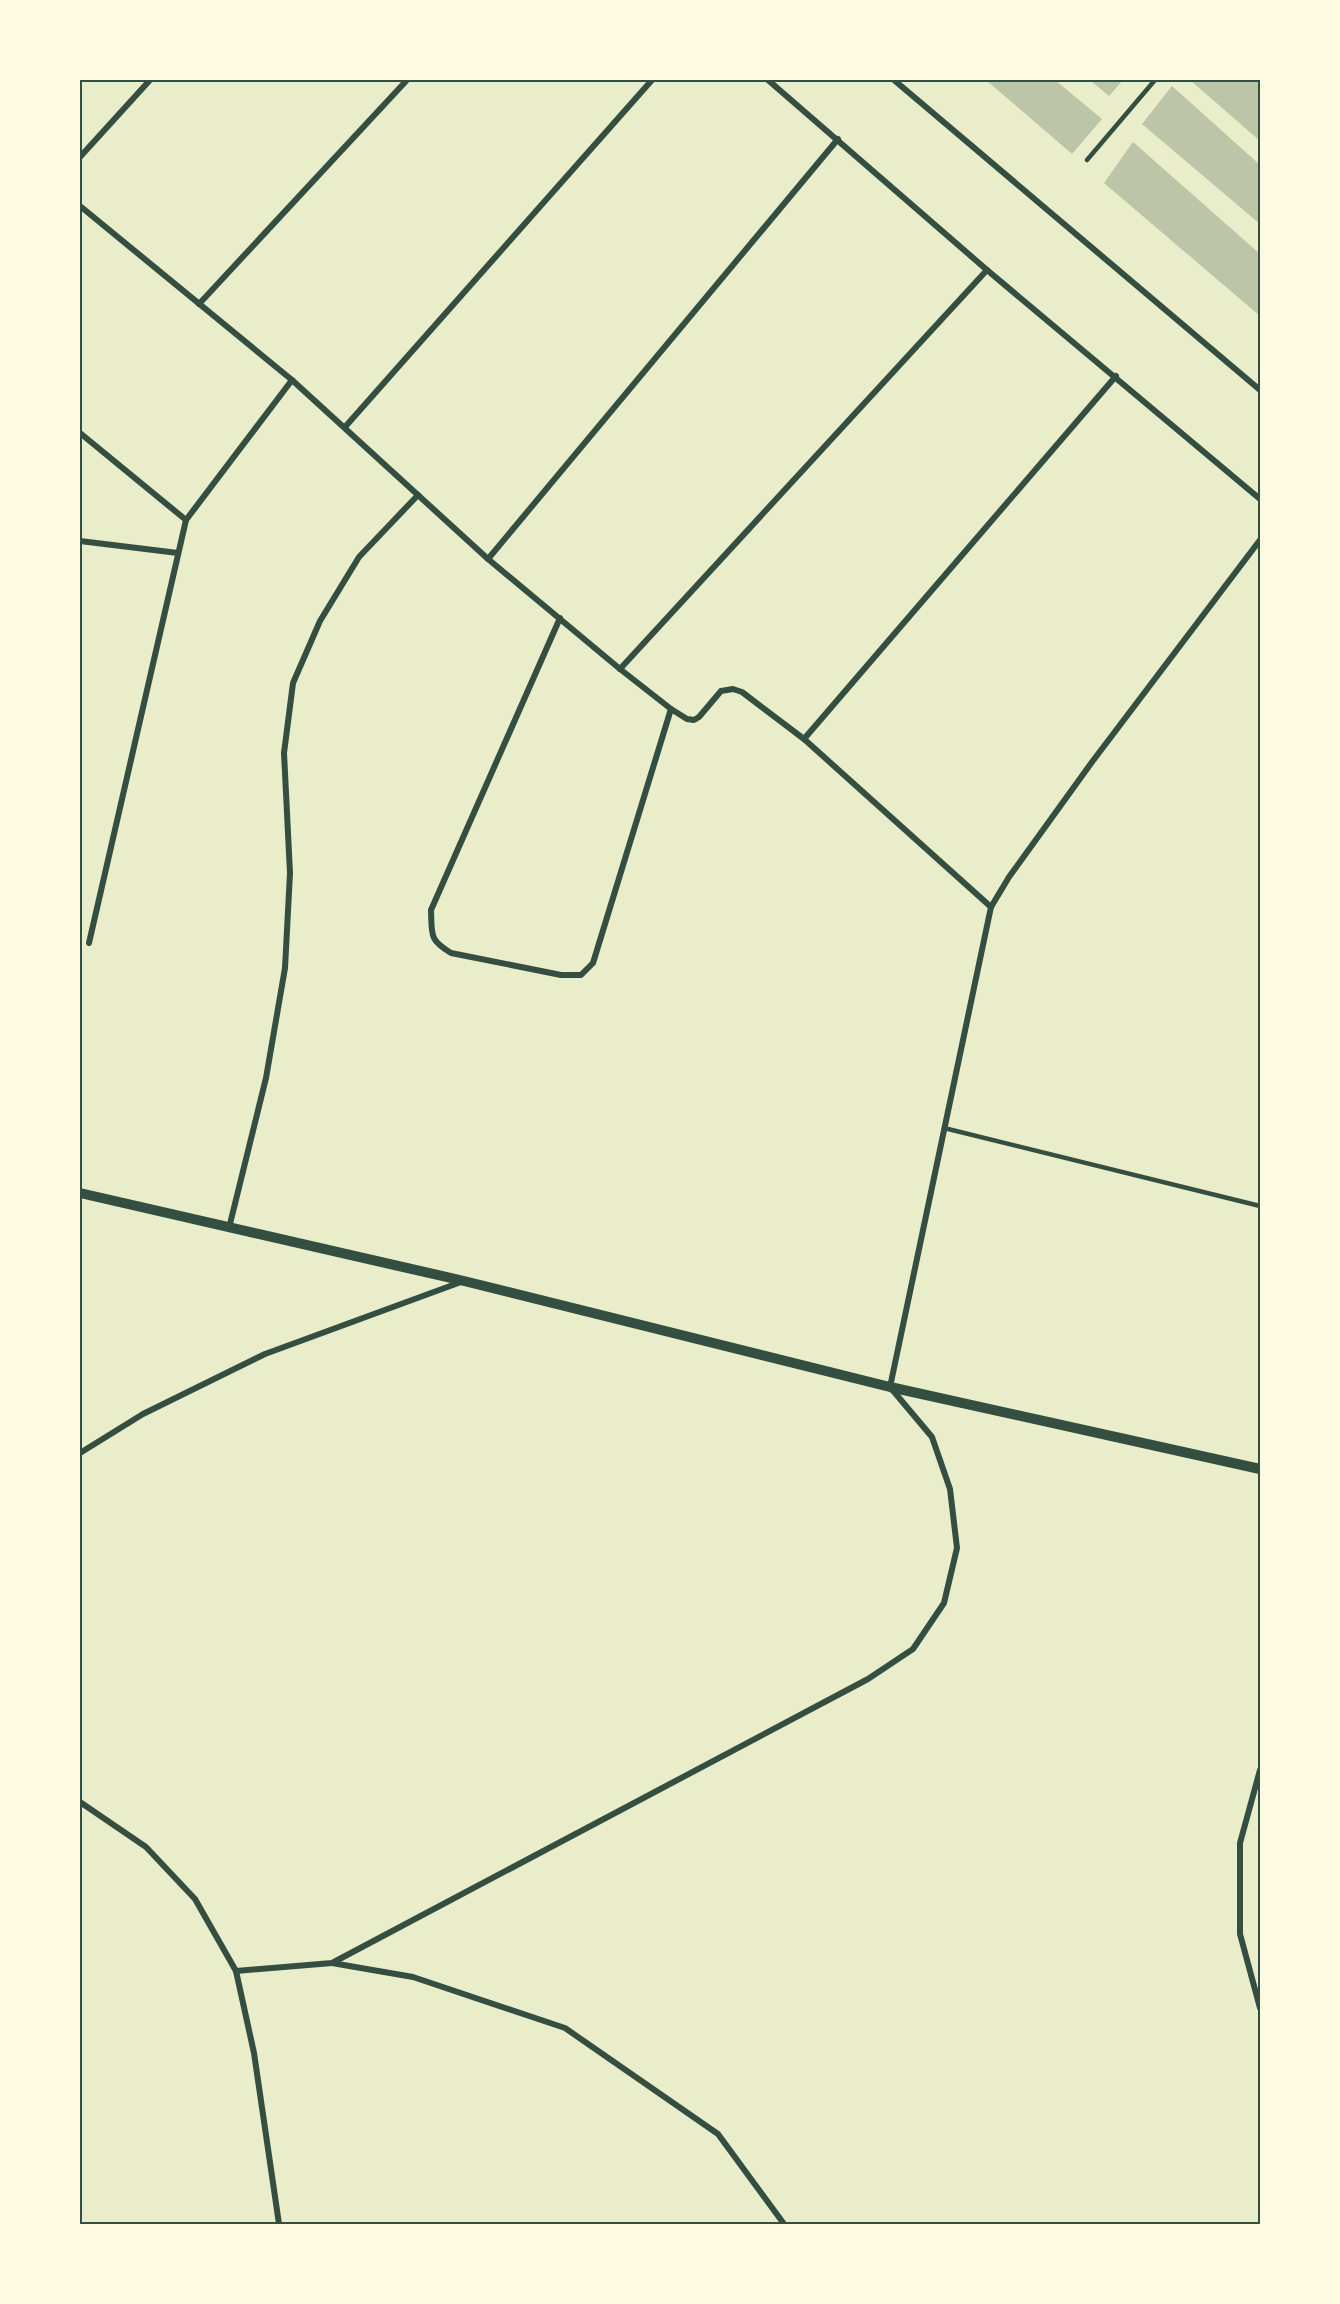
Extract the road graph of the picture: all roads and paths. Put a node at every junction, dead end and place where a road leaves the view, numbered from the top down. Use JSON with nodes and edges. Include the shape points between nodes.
{"nodes":[{"id":1,"x":150,"y":80,"type":"edge"},
{"id":2,"x":407,"y":80,"type":"edge"},
{"id":3,"x":652,"y":80,"type":"edge"},
{"id":4,"x":768,"y":80,"type":"edge"},
{"id":5,"x":894,"y":80,"type":"edge"},
{"id":6,"x":1155,"y":80,"type":"edge"},
{"id":7,"x":838,"y":139,"type":"junction"},
{"id":8,"x":80,"y":157,"type":"edge"},
{"id":9,"x":1087,"y":160,"type":"dead end"},
{"id":10,"x":80,"y":206,"type":"edge"},
{"id":11,"x":987,"y":270,"type":"junction"},
{"id":12,"x":199,"y":304,"type":"junction"},
{"id":13,"x":1116,"y":376,"type":"junction"},
{"id":14,"x":292,"y":380,"type":"junction"},
{"id":15,"x":1260,"y":390,"type":"edge"},
{"id":16,"x":345,"y":427,"type":"junction"},
{"id":17,"x":80,"y":433,"type":"edge"},
{"id":18,"x":418,"y":495,"type":"junction"},
{"id":19,"x":1260,"y":499,"type":"edge"},
{"id":20,"x":186,"y":520,"type":"junction"},
{"id":21,"x":1260,"y":540,"type":"edge"},
{"id":22,"x":80,"y":541,"type":"edge"},
{"id":23,"x":178,"y":553,"type":"junction"},
{"id":24,"x":488,"y":559,"type":"junction"},
{"id":25,"x":560,"y":618,"type":"junction"},
{"id":26,"x":620,"y":669,"type":"junction"},
{"id":27,"x":671,"y":709,"type":"junction"},
{"id":28,"x":804,"y":739,"type":"junction"},
{"id":29,"x":991,"y":907,"type":"junction"},
{"id":30,"x":89,"y":943,"type":"dead end"},
{"id":31,"x":944,"y":1128,"type":"junction"},
{"id":32,"x":80,"y":1193,"type":"edge"},
{"id":33,"x":1260,"y":1206,"type":"edge"},
{"id":34,"x":229,"y":1228,"type":"junction"},
{"id":35,"x":464,"y":1281,"type":"junction"},
{"id":36,"x":890,"y":1387,"type":"junction"},
{"id":37,"x":80,"y":1453,"type":"edge"},
{"id":38,"x":1260,"y":1469,"type":"edge"},
{"id":39,"x":1260,"y":1770,"type":"edge"},
{"id":40,"x":80,"y":1802,"type":"edge"},
{"id":41,"x":332,"y":1963,"type":"junction"},
{"id":42,"x":236,"y":1971,"type":"junction"},
{"id":43,"x":1260,"y":2008,"type":"edge"},
{"id":44,"x":279,"y":2224,"type":"edge"},
{"id":45,"x":783,"y":2224,"type":"edge"}],
"edges":[{"from":1,"to":8,"type":"street"},
{"from":2,"to":12,"type":"street"},
{"from":3,"to":16,"type":"street"},
{"from":4,"to":7,"type":"street"},
{"from":5,"to":15,"type":"street"},
{"from":6,"to":9,"type":"lane"},
{"from":7,"to":11,"type":"street"},
{"from":7,"to":24,"type":"street"},
{"from":10,"to":12,"type":"street"},
{"from":11,"to":13,"type":"street"},
{"from":11,"to":26,"type":"street"},
{"from":12,"to":14,"type":"street"},
{"from":13,"to":19,"type":"street"},
{"from":13,"to":28,"type":"street"},
{"from":14,"to":16,"type":"street"},
{"from":14,"to":20,"type":"street"},
{"from":16,"to":18,"type":"street"},
{"from":17,"to":20,"type":"street"},
{"from":18,"to":24,"type":"street"},
{"from":18,"to":34,"type":"street","via":[[359,557],[320,621],[293,683],[284,753],[290,873],[285,968],[267,1078]]},
{"from":20,"to":23,"type":"street"},
{"from":21,"to":29,"type":"street","via":[[1085,771]]},
{"from":22,"to":23,"type":"street"},
{"from":23,"to":30,"type":"street"},
{"from":24,"to":25,"type":"street"},
{"from":25,"to":26,"type":"street"},
{"from":25,"to":27,"type":"street","via":[[431,910],[432,934],[437,945],[451,953],[561,975],[581,975],[593,963]]},
{"from":26,"to":27,"type":"street"},
{"from":27,"to":28,"type":"street","via":[[694,720],[721,691],[733,689]]},
{"from":28,"to":29,"type":"street"},
{"from":29,"to":31,"type":"street"},
{"from":31,"to":33,"type":"lane"},
{"from":31,"to":36,"type":"street"},
{"from":32,"to":34,"type":"street"},
{"from":34,"to":35,"type":"street"},
{"from":35,"to":36,"type":"street"},
{"from":35,"to":37,"type":"street","via":[[265,1354],[143,1414]]},
{"from":36,"to":38,"type":"street"},
{"from":36,"to":41,"type":"street","via":[[932,1437],[950,1489],[957,1548],[944,1603],[913,1649],[868,1679]]},
{"from":39,"to":43,"type":"street","via":[[1240,1843],[1240,1934]]},
{"from":40,"to":42,"type":"street","via":[[146,1847],[195,1899]]},
{"from":41,"to":42,"type":"street"},
{"from":41,"to":45,"type":"street","via":[[413,1977],[565,2028],[718,2134]]},
{"from":42,"to":44,"type":"street","via":[[254,2053]]}]}
